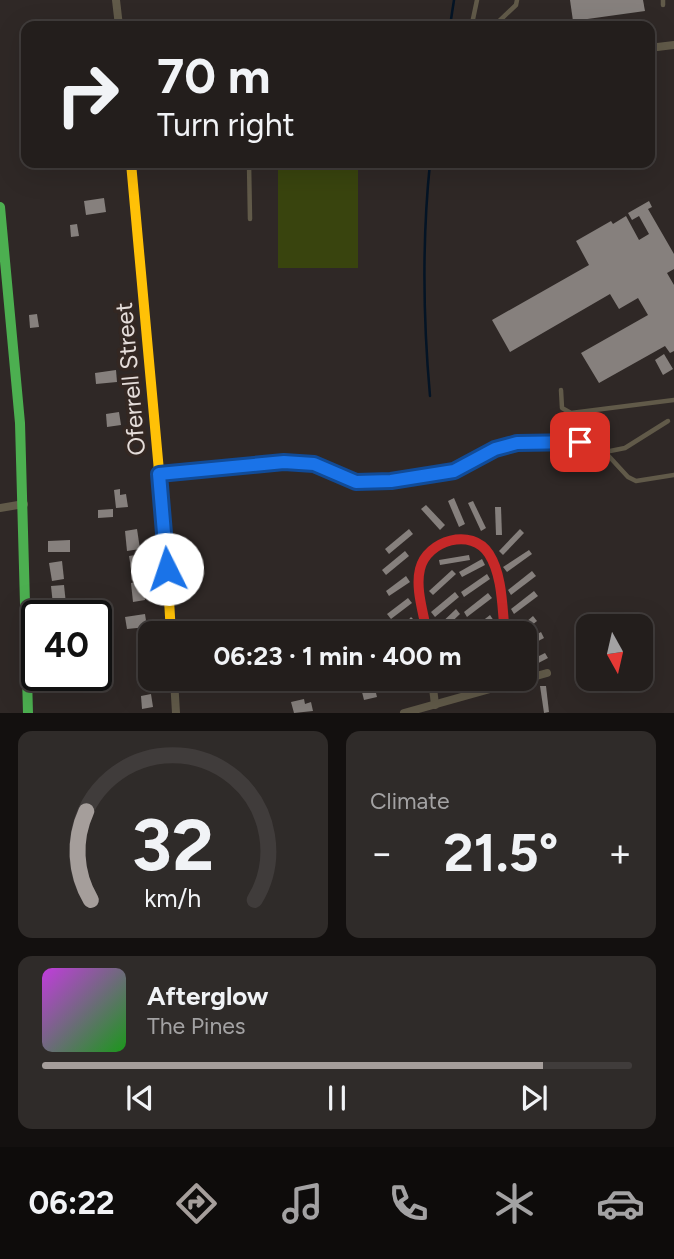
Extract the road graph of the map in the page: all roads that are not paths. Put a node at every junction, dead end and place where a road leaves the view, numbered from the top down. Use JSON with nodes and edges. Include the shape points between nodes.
{"nodes":[{"id":1,"x":117,"y":0,"type":"edge"},
{"id":2,"x":477,"y":0,"type":"edge"},
{"id":3,"x":517,"y":0,"type":"edge"},
{"id":4,"x":119,"y":21,"type":"edge"},
{"id":5,"x":474,"y":21,"type":"edge"},
{"id":6,"x":499,"y":21,"type":"edge"},
{"id":7,"x":674,"y":45,"type":"edge"},
{"id":8,"x":655,"y":47,"type":"edge"},
{"id":9,"x":131,"y":168,"type":"edge"},
{"id":10,"x":249,"y":168,"type":"edge"},
{"id":11,"x":0,"y":207,"type":"edge"},
{"id":12,"x":250,"y":219,"type":"dead end"},
{"id":13,"x":561,"y":390,"type":"dead end"},
{"id":14,"x":674,"y":400,"type":"edge"},
{"id":15,"x":668,"y":421,"type":"dead end"},
{"id":16,"x":604,"y":452,"type":"junction"},
{"id":17,"x":159,"y":474,"type":"junction"},
{"id":18,"x":674,"y":475,"type":"edge"},
{"id":19,"x":24,"y":504,"type":"junction"},
{"id":20,"x":0,"y":508,"type":"edge"},
{"id":21,"x":170,"y":621,"type":"edge"},
{"id":22,"x":425,"y":621,"type":"edge"},
{"id":23,"x":503,"y":621,"type":"edge"},
{"id":24,"x":547,"y":673,"type":"dead end"},
{"id":25,"x":537,"y":675,"type":"edge"},
{"id":26,"x":175,"y":691,"type":"edge"},
{"id":27,"x":433,"y":691,"type":"edge"},
{"id":28,"x":479,"y":691,"type":"edge"},
{"id":29,"x":435,"y":705,"type":"junction"},
{"id":30,"x":28,"y":713,"type":"edge"},
{"id":31,"x":176,"y":713,"type":"edge"},
{"id":32,"x":404,"y":713,"type":"edge"}],
"edges":[{"from":1,"to":4,"type":"street"},
{"from":2,"to":5,"type":"lane"},
{"from":3,"to":6,"type":"lane"},
{"from":7,"to":8,"type":"street"},
{"from":9,"to":17,"type":"street","name":"Oferrell Street"},
{"from":10,"to":12,"type":"lane"},
{"from":11,"to":19,"type":"street"},
{"from":13,"to":14,"type":"lane","via":[[562,408],[570,413]]},
{"from":15,"to":16,"type":"lane","via":[[625,448]]},
{"from":16,"to":17,"type":"lane","via":[[580,442],[517,443],[454,471],[391,481],[356,482],[314,464],[284,462]]},
{"from":16,"to":18,"type":"lane","via":[[636,481]]},
{"from":17,"to":21,"type":"street","name":"Oferrell Street"},
{"from":19,"to":20,"type":"street"},
{"from":19,"to":30,"type":"street"},
{"from":22,"to":23,"type":"street","via":[[419,570],[428,553],[441,543],[459,539],[487,551],[496,569]]},
{"from":24,"to":25,"type":"street"},
{"from":26,"to":31,"type":"street"},
{"from":27,"to":29,"type":"street"},
{"from":28,"to":29,"type":"street"},
{"from":29,"to":32,"type":"street"}]}
